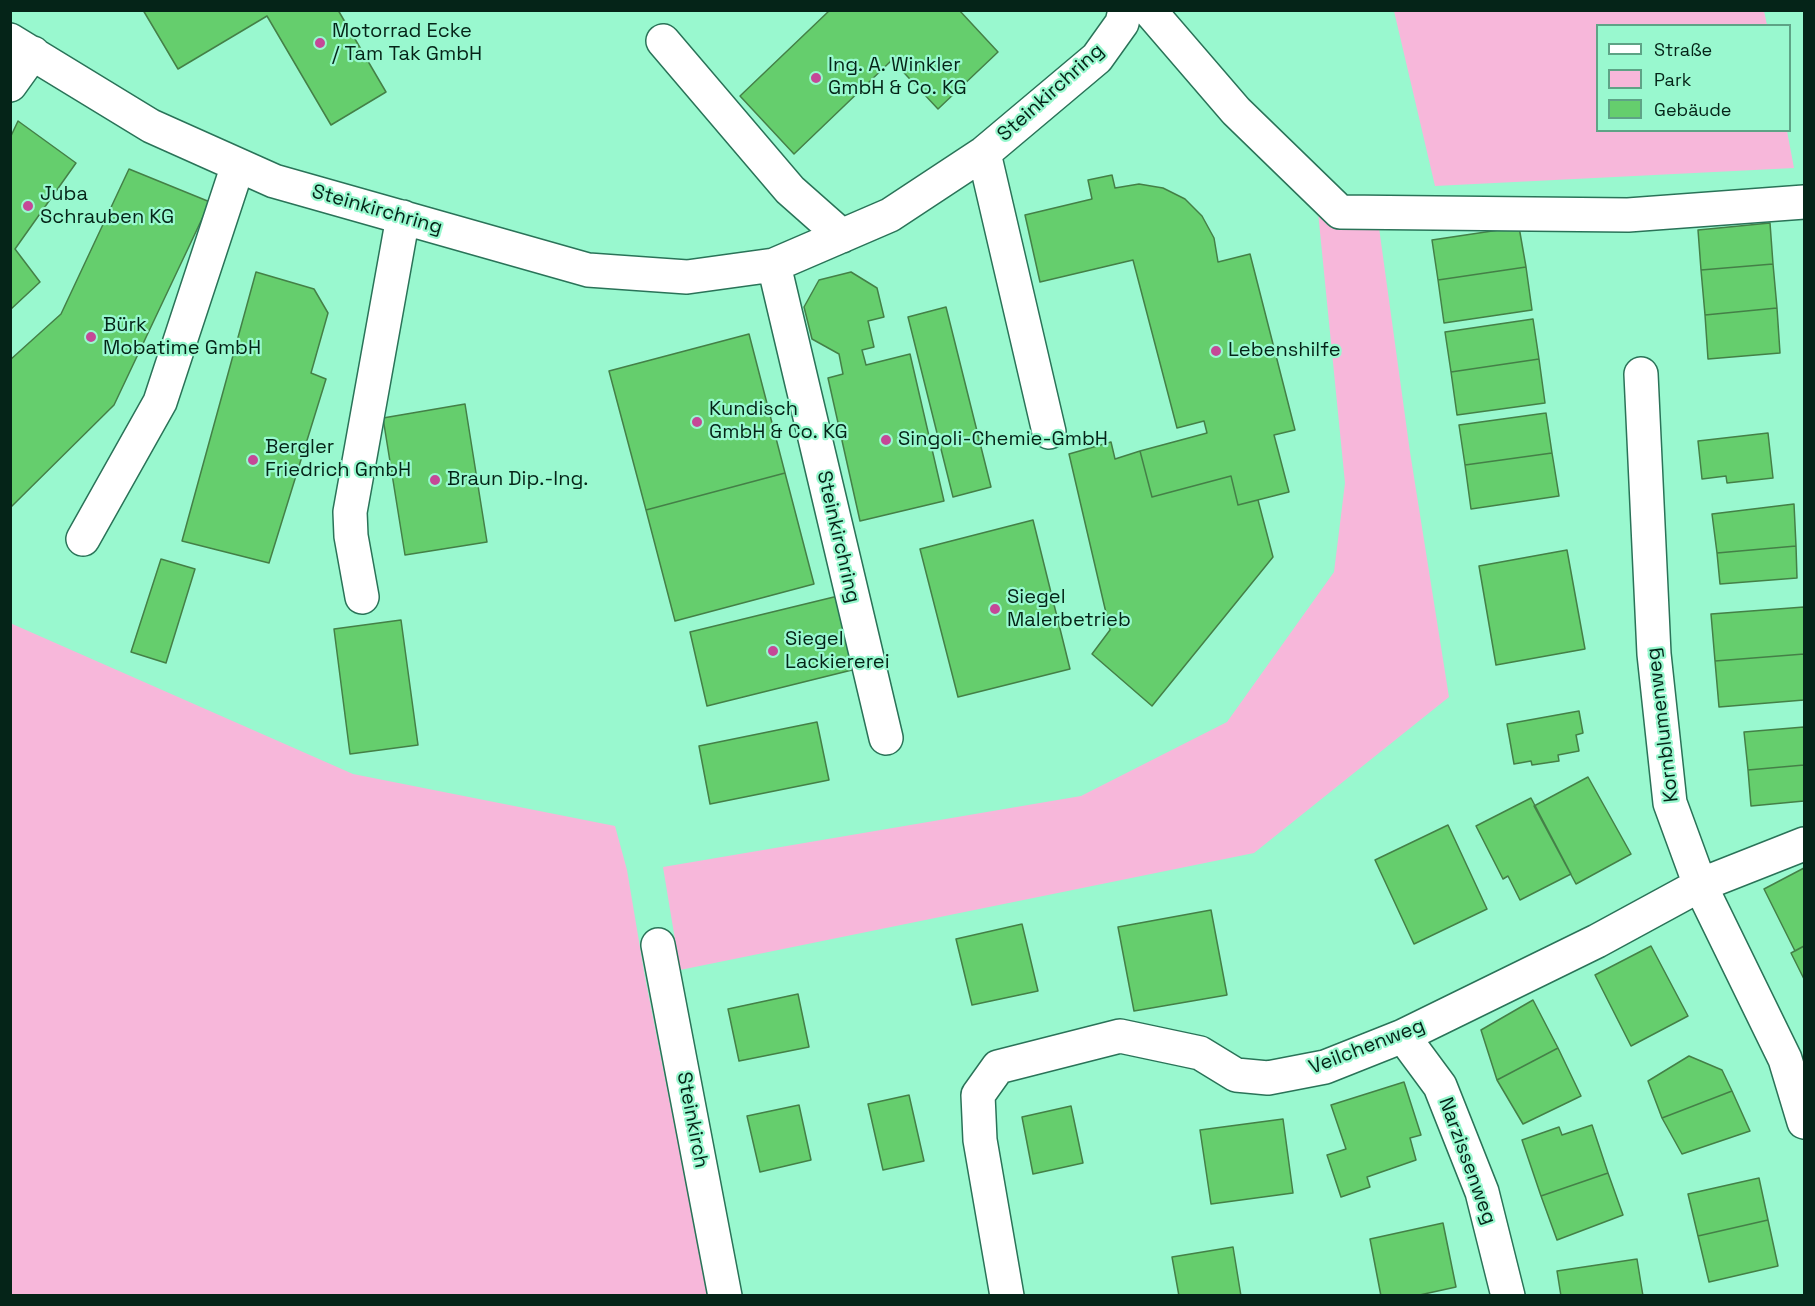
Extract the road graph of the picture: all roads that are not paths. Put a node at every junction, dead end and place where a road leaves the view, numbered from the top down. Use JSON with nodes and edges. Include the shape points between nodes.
{"nodes":[{"id":1,"x":1125,"y":10,"type":"edge"},
{"id":2,"x":1149,"y":10,"type":"edge"},
{"id":3,"x":663,"y":41,"type":"dead end"},
{"id":4,"x":22,"y":46,"type":"edge"},
{"id":5,"x":10,"y":85,"type":"edge"},
{"id":6,"x":984,"y":153,"type":"junction"},
{"id":7,"x":238,"y":165,"type":"junction"},
{"id":8,"x":1804,"y":202,"type":"edge"},
{"id":9,"x":403,"y":217,"type":"junction"},
{"id":10,"x":842,"y":236,"type":"junction"},
{"id":11,"x":774,"y":266,"type":"junction"},
{"id":12,"x":1641,"y":374,"type":"dead end"},
{"id":13,"x":1049,"y":432,"type":"dead end"},
{"id":14,"x":83,"y":539,"type":"dead end"},
{"id":15,"x":362,"y":597,"type":"dead end"},
{"id":16,"x":886,"y":738,"type":"dead end"},
{"id":17,"x":1804,"y":844,"type":"edge"},
{"id":18,"x":1700,"y":885,"type":"junction"},
{"id":19,"x":658,"y":945,"type":"dead end"},
{"id":20,"x":1403,"y":1036,"type":"junction"},
{"id":21,"x":1804,"y":1122,"type":"edge"},
{"id":22,"x":725,"y":1296,"type":"edge"},
{"id":23,"x":1007,"y":1296,"type":"edge"},
{"id":24,"x":1508,"y":1296,"type":"edge"}],
"edges":[{"from":1,"to":6,"type":"street","name":"Steinkirchring","via":[[1122,22],[1097,58]]},
{"from":2,"to":8,"type":"street","via":[[1236,111],[1340,212],[1628,215]]},
{"from":3,"to":10,"type":"street","via":[[790,190]]},
{"from":4,"to":5,"type":"street"},
{"from":4,"to":7,"type":"street","name":"Steinkirchring","via":[[151,126]]},
{"from":6,"to":10,"type":"street","name":"Steinkirchring","via":[[890,215]]},
{"from":6,"to":13,"type":"street"},
{"from":7,"to":9,"type":"street","name":"Steinkirchring","via":[[274,181]]},
{"from":7,"to":14,"type":"street","via":[[160,402]]},
{"from":9,"to":11,"type":"street","name":"Steinkirchring","via":[[588,270],[687,277]]},
{"from":9,"to":15,"type":"street","via":[[350,512]]},
{"from":10,"to":11,"type":"street","name":"Steinkirchring"},
{"from":11,"to":16,"type":"street","name":"Steinkirchring"},
{"from":12,"to":18,"type":"street","name":"Kornblumenweg","via":[[1654,654],[1670,803]]},
{"from":17,"to":18,"type":"street","name":"Veilchenweg"},
{"from":18,"to":20,"type":"street","name":"Veilchenweg","via":[[1597,941]]},
{"from":18,"to":21,"type":"street","name":"Kornblumenweg","via":[[1785,1059]]},
{"from":19,"to":22,"type":"street","name":"Steinkirch"},
{"from":20,"to":23,"type":"street","name":"Veilchenweg","via":[[1325,1066],[1268,1078],[1236,1075],[1200,1053],[1120,1036],[998,1067],[978,1095],[980,1140]]},
{"from":20,"to":24,"type":"street","name":"Narzissenweg","via":[[1440,1086],[1482,1192]]}]}
